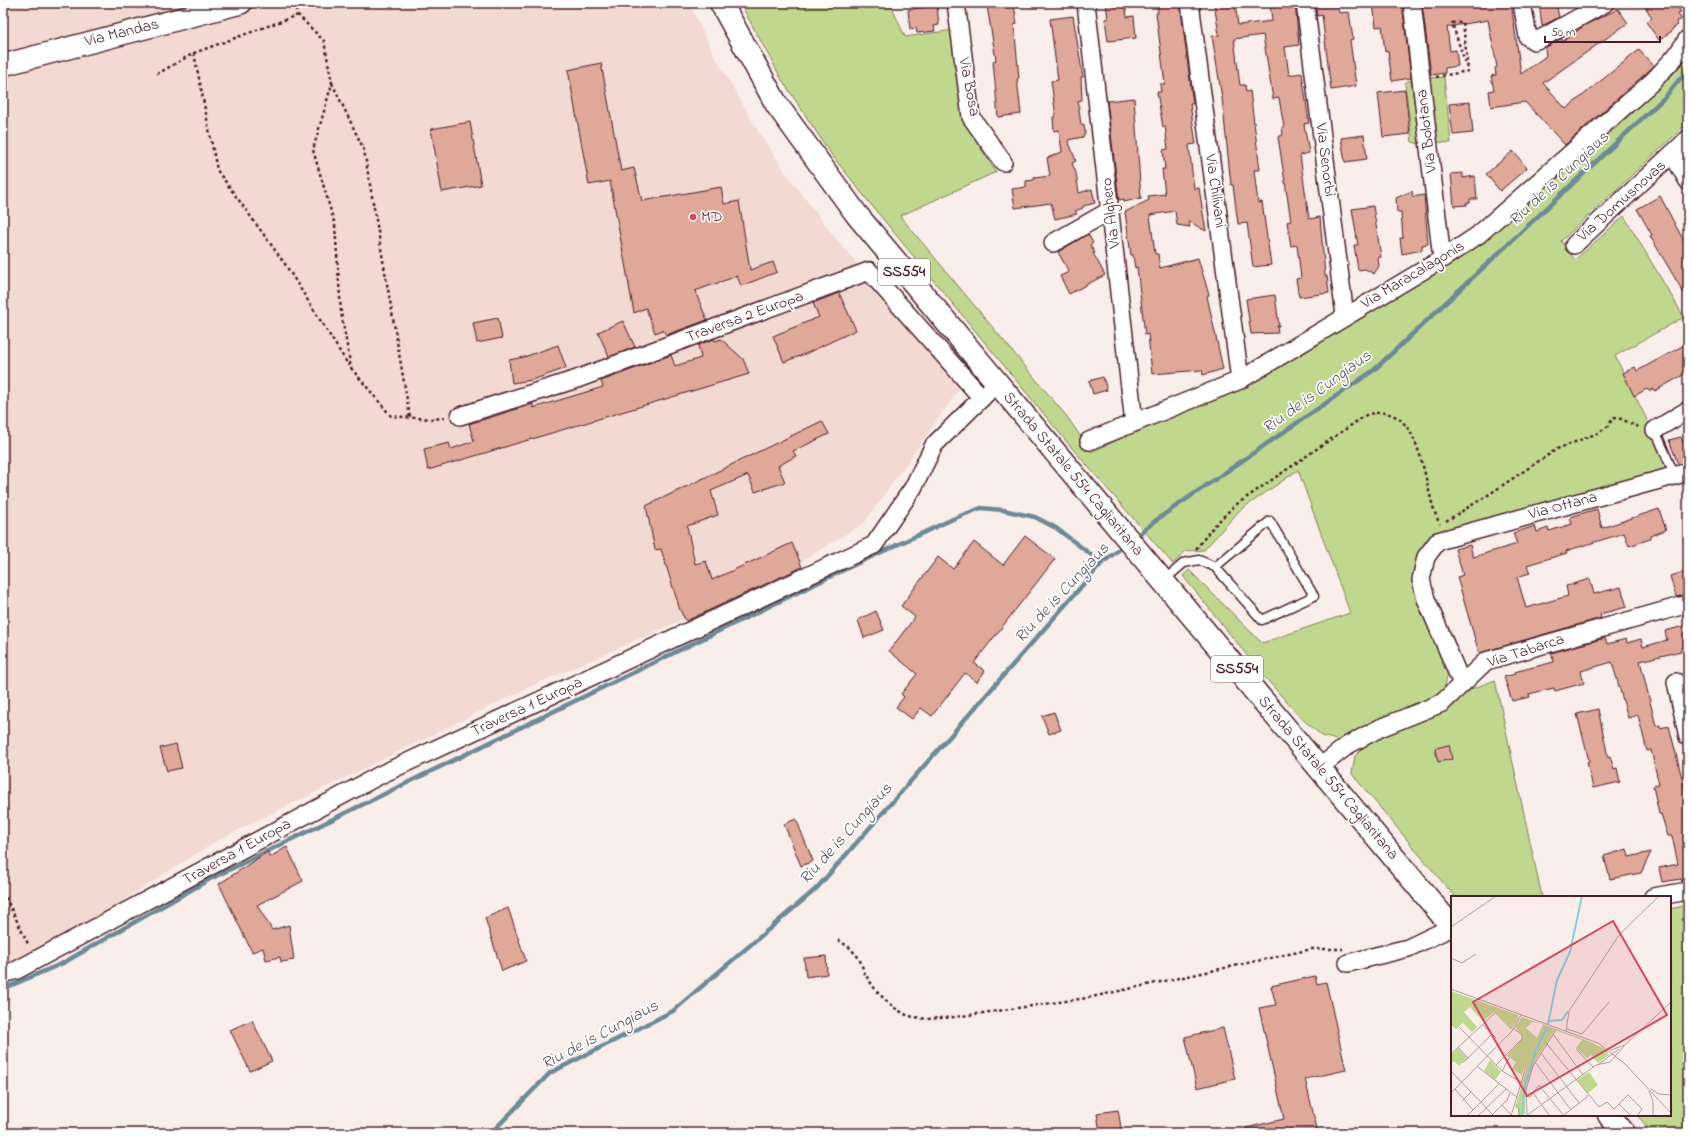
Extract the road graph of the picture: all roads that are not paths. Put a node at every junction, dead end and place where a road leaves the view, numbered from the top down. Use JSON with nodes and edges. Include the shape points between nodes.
{"nodes":[{"id":1,"x":241,"y":3,"type":"edge"},
{"id":2,"x":956,"y":3,"type":"edge"},
{"id":3,"x":1086,"y":3,"type":"edge"},
{"id":4,"x":1190,"y":3,"type":"edge"},
{"id":5,"x":1305,"y":3,"type":"edge"},
{"id":6,"x":1412,"y":3,"type":"edge"},
{"id":7,"x":1522,"y":3,"type":"edge"},
{"id":8,"x":1605,"y":3,"type":"edge"},
{"id":9,"x":722,"y":4,"type":"edge"},
{"id":10,"x":1688,"y":38,"type":"edge"},
{"id":11,"x":3,"y":65,"type":"edge"},
{"id":12,"x":1688,"y":140,"type":"edge"},
{"id":13,"x":1673,"y":155,"type":"junction"},
{"id":14,"x":1003,"y":162,"type":"dead end"},
{"id":15,"x":1688,"y":180,"type":"edge"},
{"id":16,"x":1111,"y":210,"type":"junction"},
{"id":17,"x":1053,"y":243,"type":"dead end"},
{"id":18,"x":1574,"y":245,"type":"dead end"},
{"id":19,"x":1442,"y":259,"type":"junction"},
{"id":20,"x":1345,"y":316,"type":"junction"},
{"id":21,"x":1240,"y":380,"type":"junction"},
{"id":22,"x":997,"y":383,"type":"junction"},
{"id":23,"x":982,"y":398,"type":"junction"},
{"id":24,"x":1688,"y":410,"type":"edge"},
{"id":25,"x":460,"y":416,"type":"road end"},
{"id":26,"x":1134,"y":423,"type":"junction"},
{"id":27,"x":1655,"y":430,"type":"joint"},
{"id":28,"x":1089,"y":441,"type":"dead end"},
{"id":29,"x":1681,"y":474,"type":"edge"},
{"id":30,"x":1215,"y":567,"type":"junction"},
{"id":31,"x":1158,"y":576,"type":"junction"},
{"id":32,"x":1688,"y":604,"type":"edge"},
{"id":33,"x":1676,"y":682,"type":"dead end"},
{"id":34,"x":1462,"y":684,"type":"junction"},
{"id":35,"x":1688,"y":736,"type":"edge"},
{"id":36,"x":1320,"y":768,"type":"junction"},
{"id":37,"x":1688,"y":891,"type":"edge"},
{"id":38,"x":1659,"y":896,"type":"edge"},
{"id":39,"x":1451,"y":926,"type":"edge"},
{"id":40,"x":1451,"y":927,"type":"edge"},
{"id":41,"x":1348,"y":963,"type":"dead end"},
{"id":42,"x":3,"y":974,"type":"edge"},
{"id":43,"x":1610,"y":1116,"type":"edge"},
{"id":44,"x":1624,"y":1133,"type":"edge"}],
"edges":[{"from":1,"to":11,"type":"street","name":"Via Mandas"},
{"from":2,"to":14,"type":"street","name":"Via Bosa","via":[[971,117]]},
{"from":3,"to":16,"type":"street","name":"Via Alghero"},
{"from":4,"to":21,"type":"street","name":"Via Chilivani"},
{"from":5,"to":20,"type":"street","name":"Via Senorbì"},
{"from":6,"to":19,"type":"street","name":"Via Bolotana"},
{"from":7,"to":8,"type":"street","via":[[1528,37],[1534,41]]},
{"from":9,"to":22,"type":"main road","name":"Strada Statale 554 Cagliaritana","number":"SS554","via":[[777,105],[814,158],[857,215]]},
{"from":10,"to":19,"type":"street","name":"Via Maracalagonis","via":[[1676,56],[1653,81],[1478,235]]},
{"from":12,"to":13,"type":"street","name":"Via Domusnovas"},
{"from":13,"to":15,"type":"street"},
{"from":13,"to":18,"type":"street","name":"Via Domusnovas"},
{"from":16,"to":17,"type":"street"},
{"from":16,"to":26,"type":"street","name":"Via Alghero"},
{"from":19,"to":20,"type":"street","name":"Via Maracalagonis"},
{"from":20,"to":21,"type":"street","name":"Via Maracalagonis"},
{"from":21,"to":26,"type":"street","name":"Via Maracalagonis"},
{"from":22,"to":23,"type":"street","name":"Traversa 1 Europa"},
{"from":22,"to":31,"type":"main road","name":"Strada Statale 554 Cagliaritana","number":"SS554"},
{"from":23,"to":25,"type":"street","name":"Traversa 2 Europa","via":[[869,272],[577,379]]},
{"from":23,"to":42,"type":"street","name":"Traversa 1 Europa","via":[[934,445],[913,488],[874,544],[380,775],[37,960]]},
{"from":24,"to":27,"type":"street"},
{"from":26,"to":28,"type":"street","name":"Via Maracalagonis"},
{"from":27,"to":29,"type":"lane"},
{"from":29,"to":34,"type":"street","name":"Via Ottana","via":[[1444,540],[1426,556],[1421,580],[1426,598]]},
{"from":30,"to":30,"type":"lane","via":[[1262,620],[1314,596],[1270,521]]},
{"from":30,"to":31,"type":"lane","via":[[1198,560],[1184,563]]},
{"from":31,"to":36,"type":"main road","name":"Strada Statale 554 Cagliaritana","number":"SS554"},
{"from":32,"to":34,"type":"street","name":"Via Tabarca","via":[[1486,661]]},
{"from":33,"to":35,"type":"street"},
{"from":34,"to":36,"type":"street","name":"Via Tabarca","via":[[1442,703],[1380,728],[1348,745]]},
{"from":36,"to":39,"type":"main road","name":"Strada Statale 554 Cagliaritana","number":"SS554"},
{"from":37,"to":38,"type":"street"},
{"from":40,"to":41,"type":"street","via":[[1408,948]]},
{"from":43,"to":44,"type":"main road"}]}
